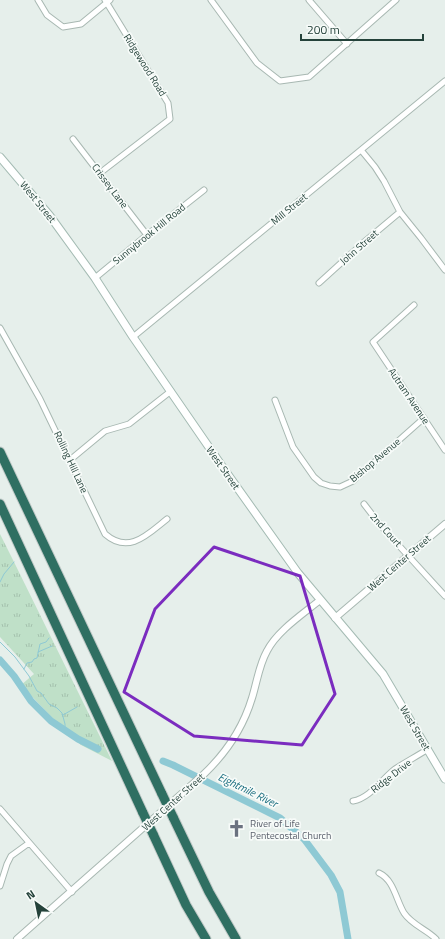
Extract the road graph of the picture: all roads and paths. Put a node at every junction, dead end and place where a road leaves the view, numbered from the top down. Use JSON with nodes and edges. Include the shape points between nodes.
{"nodes":[{"id":1,"x":38,"y":0,"type":"edge"},
{"id":2,"x":211,"y":0,"type":"edge"},
{"id":3,"x":309,"y":0,"type":"edge"},
{"id":4,"x":396,"y":0,"type":"edge"},
{"id":5,"x":107,"y":1,"type":"edge"},
{"id":6,"x":347,"y":44,"type":"junction"},
{"id":7,"x":445,"y":81,"type":"edge"},
{"id":8,"x":73,"y":139,"type":"dead end"},
{"id":9,"x":361,"y":150,"type":"junction"},
{"id":10,"x":0,"y":158,"type":"edge"},
{"id":11,"x":100,"y":173,"type":"junction"},
{"id":12,"x":204,"y":190,"type":"dead end"},
{"id":13,"x":400,"y":212,"type":"junction"},
{"id":14,"x":147,"y":235,"type":"junction"},
{"id":15,"x":445,"y":270,"type":"edge"},
{"id":16,"x":95,"y":278,"type":"junction"},
{"id":17,"x":319,"y":283,"type":"dead end"},
{"id":18,"x":414,"y":305,"type":"dead end"},
{"id":19,"x":0,"y":328,"type":"edge"},
{"id":20,"x":133,"y":337,"type":"junction"},
{"id":21,"x":171,"y":391,"type":"junction"},
{"id":22,"x":275,"y":400,"type":"dead end"},
{"id":23,"x":424,"y":418,"type":"junction"},
{"id":24,"x":445,"y":450,"type":"edge"},
{"id":25,"x":0,"y":452,"type":"edge"},
{"id":26,"x":70,"y":460,"type":"junction"},
{"id":27,"x":0,"y":504,"type":"edge"},
{"id":28,"x":364,"y":504,"type":"dead end"},
{"id":29,"x":167,"y":519,"type":"dead end"},
{"id":30,"x":445,"y":525,"type":"edge"},
{"id":31,"x":409,"y":555,"type":"junction"},
{"id":32,"x":445,"y":596,"type":"edge"},
{"id":33,"x":320,"y":600,"type":"junction"},
{"id":34,"x":335,"y":618,"type":"junction"},
{"id":35,"x":428,"y":749,"type":"junction"},
{"id":36,"x":445,"y":779,"type":"edge"},
{"id":37,"x":353,"y":801,"type":"dead end"},
{"id":38,"x":0,"y":810,"type":"edge"},
{"id":39,"x":29,"y":842,"type":"junction"},
{"id":40,"x":379,"y":874,"type":"dead end"},
{"id":41,"x":0,"y":886,"type":"edge"},
{"id":42,"x":72,"y":892,"type":"junction"},
{"id":43,"x":17,"y":939,"type":"edge"},
{"id":44,"x":206,"y":939,"type":"edge"},
{"id":45,"x":236,"y":939,"type":"edge"},
{"id":46,"x":436,"y":939,"type":"edge"}],
"edges":[{"from":1,"to":5,"type":"street","via":[[47,15],[62,27],[81,24]]},
{"from":2,"to":6,"type":"street","via":[[257,63],[280,80],[309,77]]},
{"from":3,"to":6,"type":"street"},
{"from":4,"to":6,"type":"street"},
{"from":5,"to":11,"type":"street","name":"Ridgewood Road","via":[[168,103],[170,118]]},
{"from":7,"to":9,"type":"street","name":"Mill Street"},
{"from":8,"to":11,"type":"street","name":"Crissey Lane"},
{"from":9,"to":13,"type":"street","via":[[384,181]]},
{"from":9,"to":20,"type":"street","name":"Mill Street"},
{"from":10,"to":16,"type":"main road","name":"West Street","via":[[50,216]]},
{"from":11,"to":14,"type":"street","name":"Crissey Lane"},
{"from":12,"to":14,"type":"street","name":"Sunnybrook Hill Road"},
{"from":13,"to":15,"type":"street"},
{"from":13,"to":17,"type":"street","name":"John Street"},
{"from":14,"to":16,"type":"street","name":"Sunnybrook Hill Road"},
{"from":16,"to":20,"type":"main road","name":"West Street"},
{"from":18,"to":23,"type":"street","name":"Autram Avenue","via":[[373,342]]},
{"from":19,"to":26,"type":"street","name":"Rolling Hill Lane","via":[[40,399]]},
{"from":20,"to":21,"type":"main road","name":"West Street"},
{"from":21,"to":26,"type":"street","via":[[129,424],[105,431]]},
{"from":21,"to":33,"type":"main road","name":"West Street","via":[[269,533]]},
{"from":22,"to":23,"type":"street","name":"Bishop Avenue","via":[[293,447],[314,477],[330,486],[340,487],[353,481]]},
{"from":23,"to":24,"type":"street","name":"Autram Avenue"},
{"from":25,"to":45,"type":"highway","bridge":true,"via":[[209,892]]},
{"from":26,"to":29,"type":"street","name":"Rolling Hill Lane","via":[[102,528],[110,538],[122,542],[136,541]]},
{"from":27,"to":44,"type":"highway","bridge":true,"via":[[180,892]]},
{"from":28,"to":31,"type":"street","name":"2nd Court"},
{"from":30,"to":31,"type":"street","name":"West Center Street"},
{"from":31,"to":32,"type":"street","name":"2nd Court"},
{"from":31,"to":34,"type":"street","name":"West Center Street"},
{"from":33,"to":34,"type":"main road","name":"West Street"},
{"from":33,"to":42,"type":"street","name":"West Center Street","via":[[273,641],[267,650],[242,724],[221,757]]},
{"from":34,"to":35,"type":"main road","name":"West Street","via":[[383,674]]},
{"from":35,"to":36,"type":"main road","name":"West Street"},
{"from":35,"to":37,"type":"street","name":"Ridge Drive","via":[[395,770],[365,796]]},
{"from":38,"to":39,"type":"street"},
{"from":39,"to":41,"type":"street","via":[[11,856]]},
{"from":39,"to":42,"type":"street"},
{"from":40,"to":46,"type":"street","via":[[389,881],[405,914]]},
{"from":42,"to":43,"type":"street","name":"West Center Street"}]}
